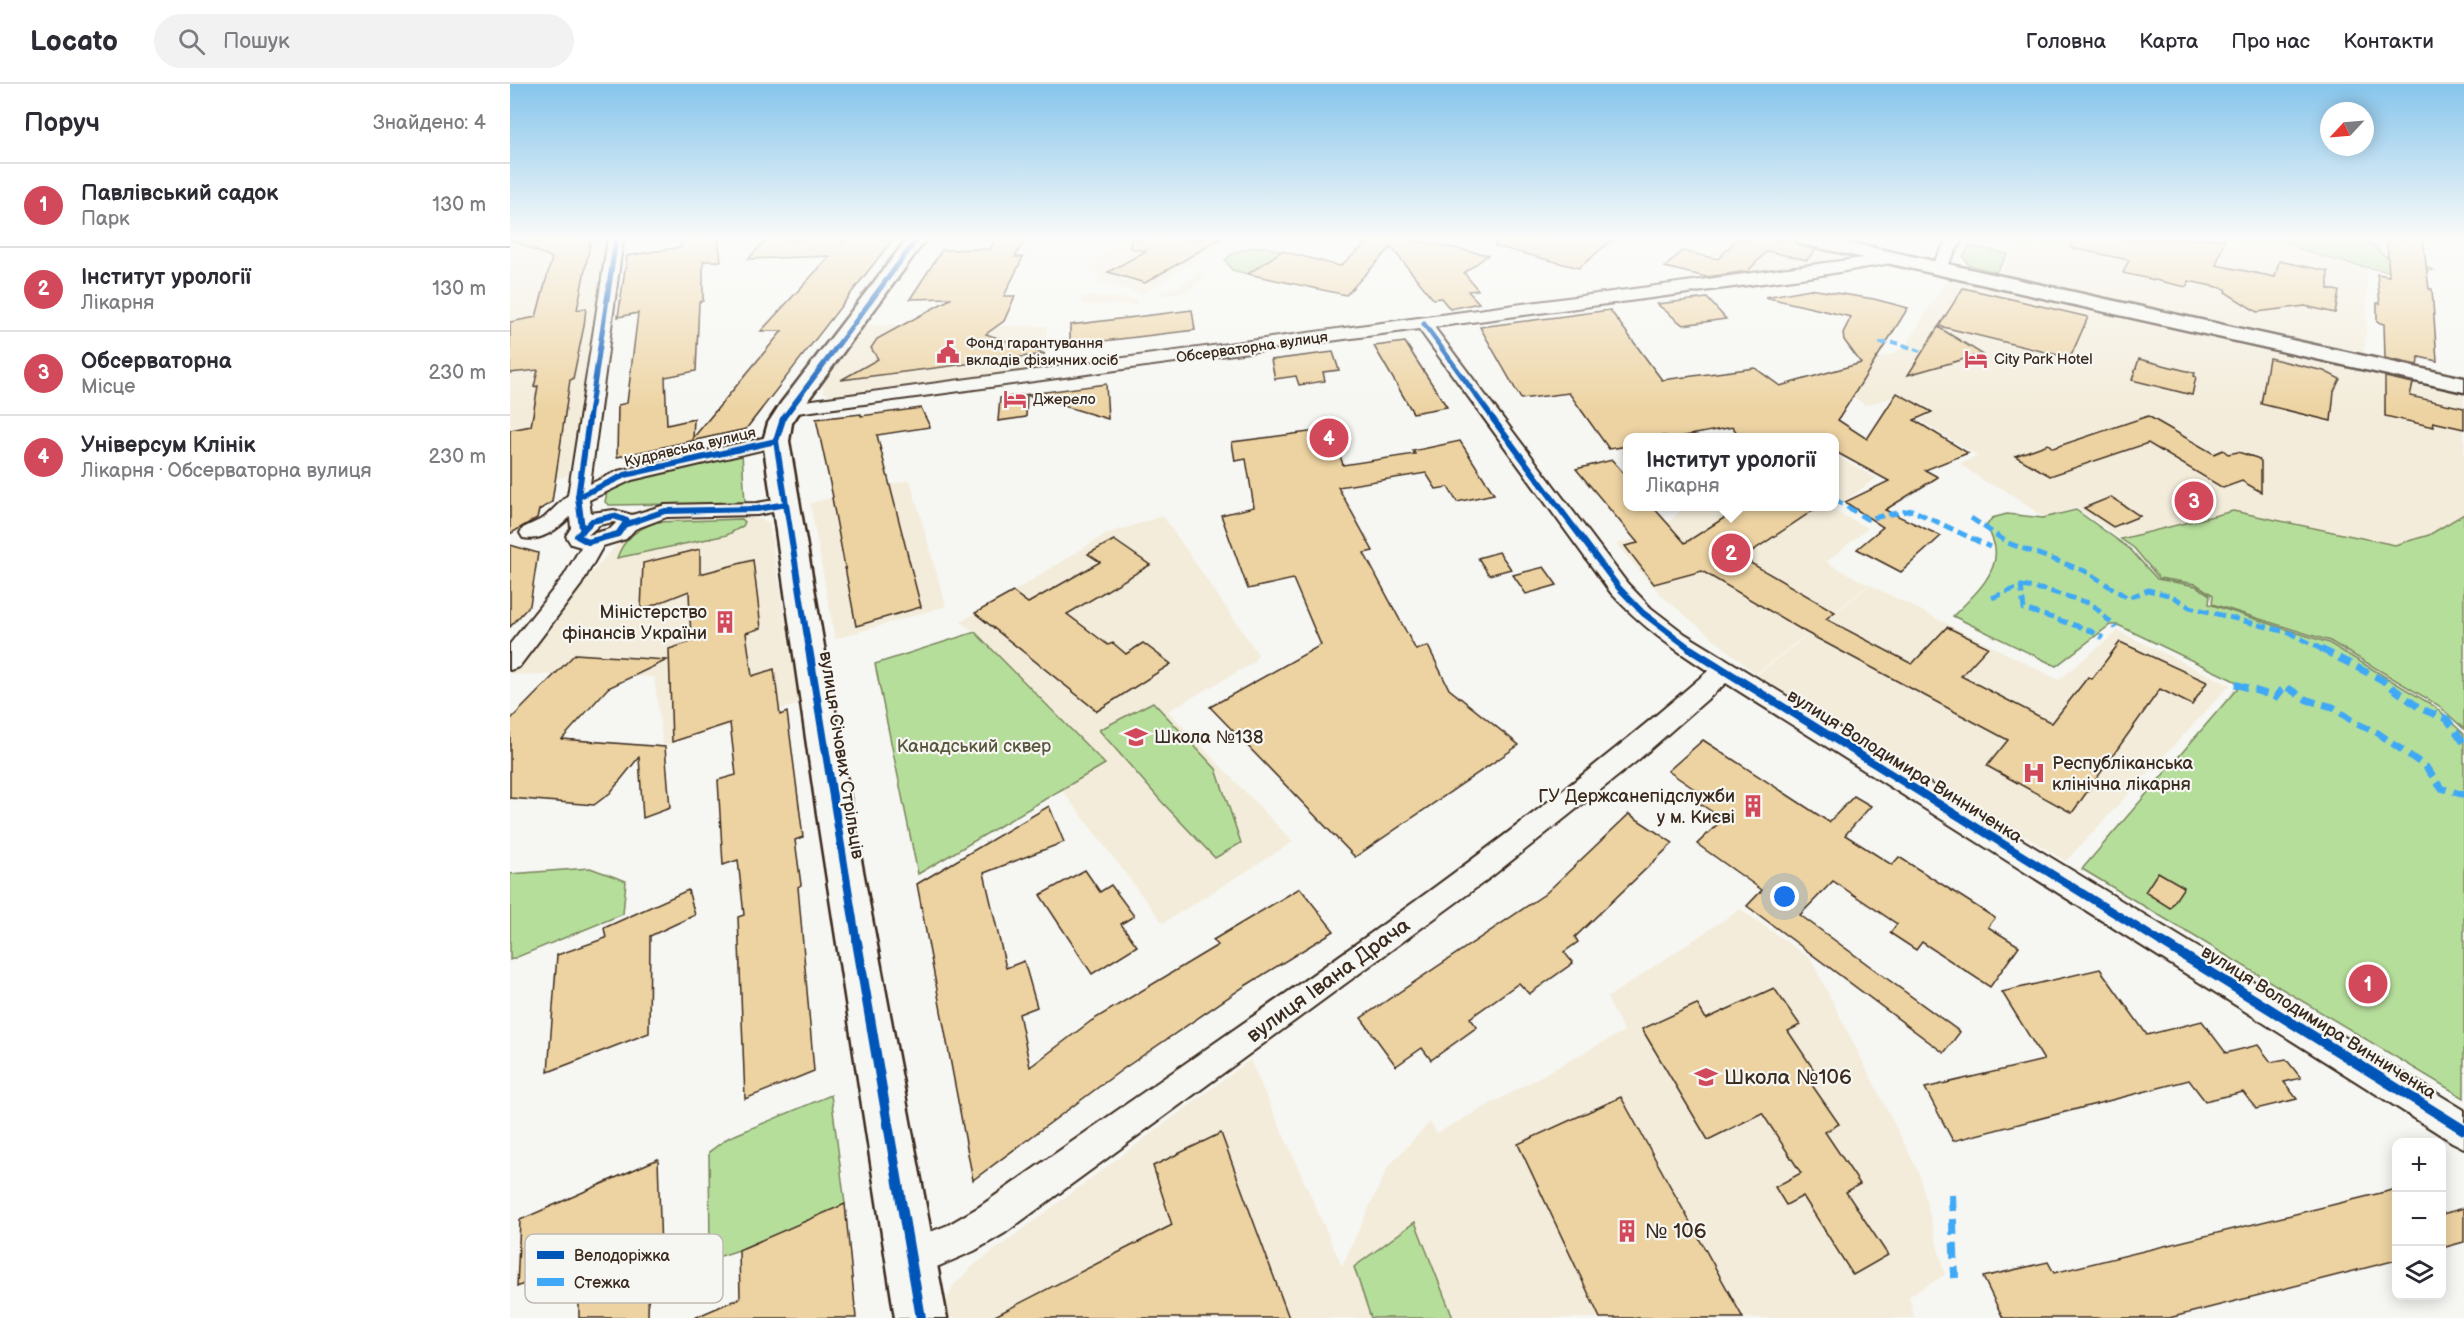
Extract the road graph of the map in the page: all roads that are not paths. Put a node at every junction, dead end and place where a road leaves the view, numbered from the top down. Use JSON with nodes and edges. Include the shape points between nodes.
{"nodes":[{"id":1,"x":608,"y":297,"type":"edge"},
{"id":2,"x":874,"y":297,"type":"edge"},
{"id":3,"x":1621,"y":297,"type":"edge"},
{"id":4,"x":2062,"y":297,"type":"edge"},
{"id":5,"x":1424,"y":324,"type":"junction"},
{"id":6,"x":2464,"y":385,"type":"edge"},
{"id":7,"x":790,"y":408,"type":"junction"},
{"id":8,"x":776,"y":441,"type":"junction"},
{"id":9,"x":578,"y":497,"type":"junction"},
{"id":10,"x":786,"y":504,"type":"junction"},
{"id":11,"x":531,"y":533,"type":"junction"},
{"id":12,"x":588,"y":535,"type":"junction"},
{"id":13,"x":510,"y":542,"type":"edge"},
{"id":14,"x":510,"y":661,"type":"edge"},
{"id":15,"x":1724,"y":671,"type":"junction"},
{"id":16,"x":2464,"y":1130,"type":"edge"},
{"id":17,"x":911,"y":1259,"type":"junction"},
{"id":18,"x":921,"y":1318,"type":"edge"}],
"edges":[{"from":1,"to":9,"type":"street"},
{"from":2,"to":7,"type":"main road","name":"вулиця Січових Стрільців"},
{"from":3,"to":5,"type":"street","name":"Обсерваторна вулиця"},
{"from":4,"to":6,"type":"main road"},
{"from":5,"to":7,"type":"street","name":"Обсерваторна вулиця"},
{"from":5,"to":15,"type":"street","name":"вулиця Володимира Винниченка","via":[[1618,588],[1676,640]]},
{"from":7,"to":8,"type":"main road","name":"вулиця Січових Стрільців","via":[[780,423]]},
{"from":8,"to":9,"type":"street","name":"Кудрявська вулиця","via":[[625,475]]},
{"from":8,"to":10,"type":"main road","name":"вулиця Січових Стрільців"},
{"from":9,"to":11,"type":"street","name":"Кудрявська вулиця","via":[[552,523]]},
{"from":9,"to":12,"type":"street"},
{"from":10,"to":12,"type":"street","via":[[757,509],[665,511],[627,524],[618,534]]},
{"from":10,"to":17,"type":"main road","name":"вулиця Січових Стрільців"},
{"from":11,"to":12,"type":"street","via":[[547,529]]},
{"from":11,"to":13,"type":"street"},
{"from":12,"to":14,"type":"street","via":[[573,580]]},
{"from":15,"to":16,"type":"street","name":"вулиця Володимира Винниченка"},
{"from":15,"to":17,"type":"street","name":"вулиця Івана Драча","via":[[1619,763],[1406,924],[992,1220]]},
{"from":17,"to":18,"type":"main road","name":"вулиця Січових Стрільців"}]}
